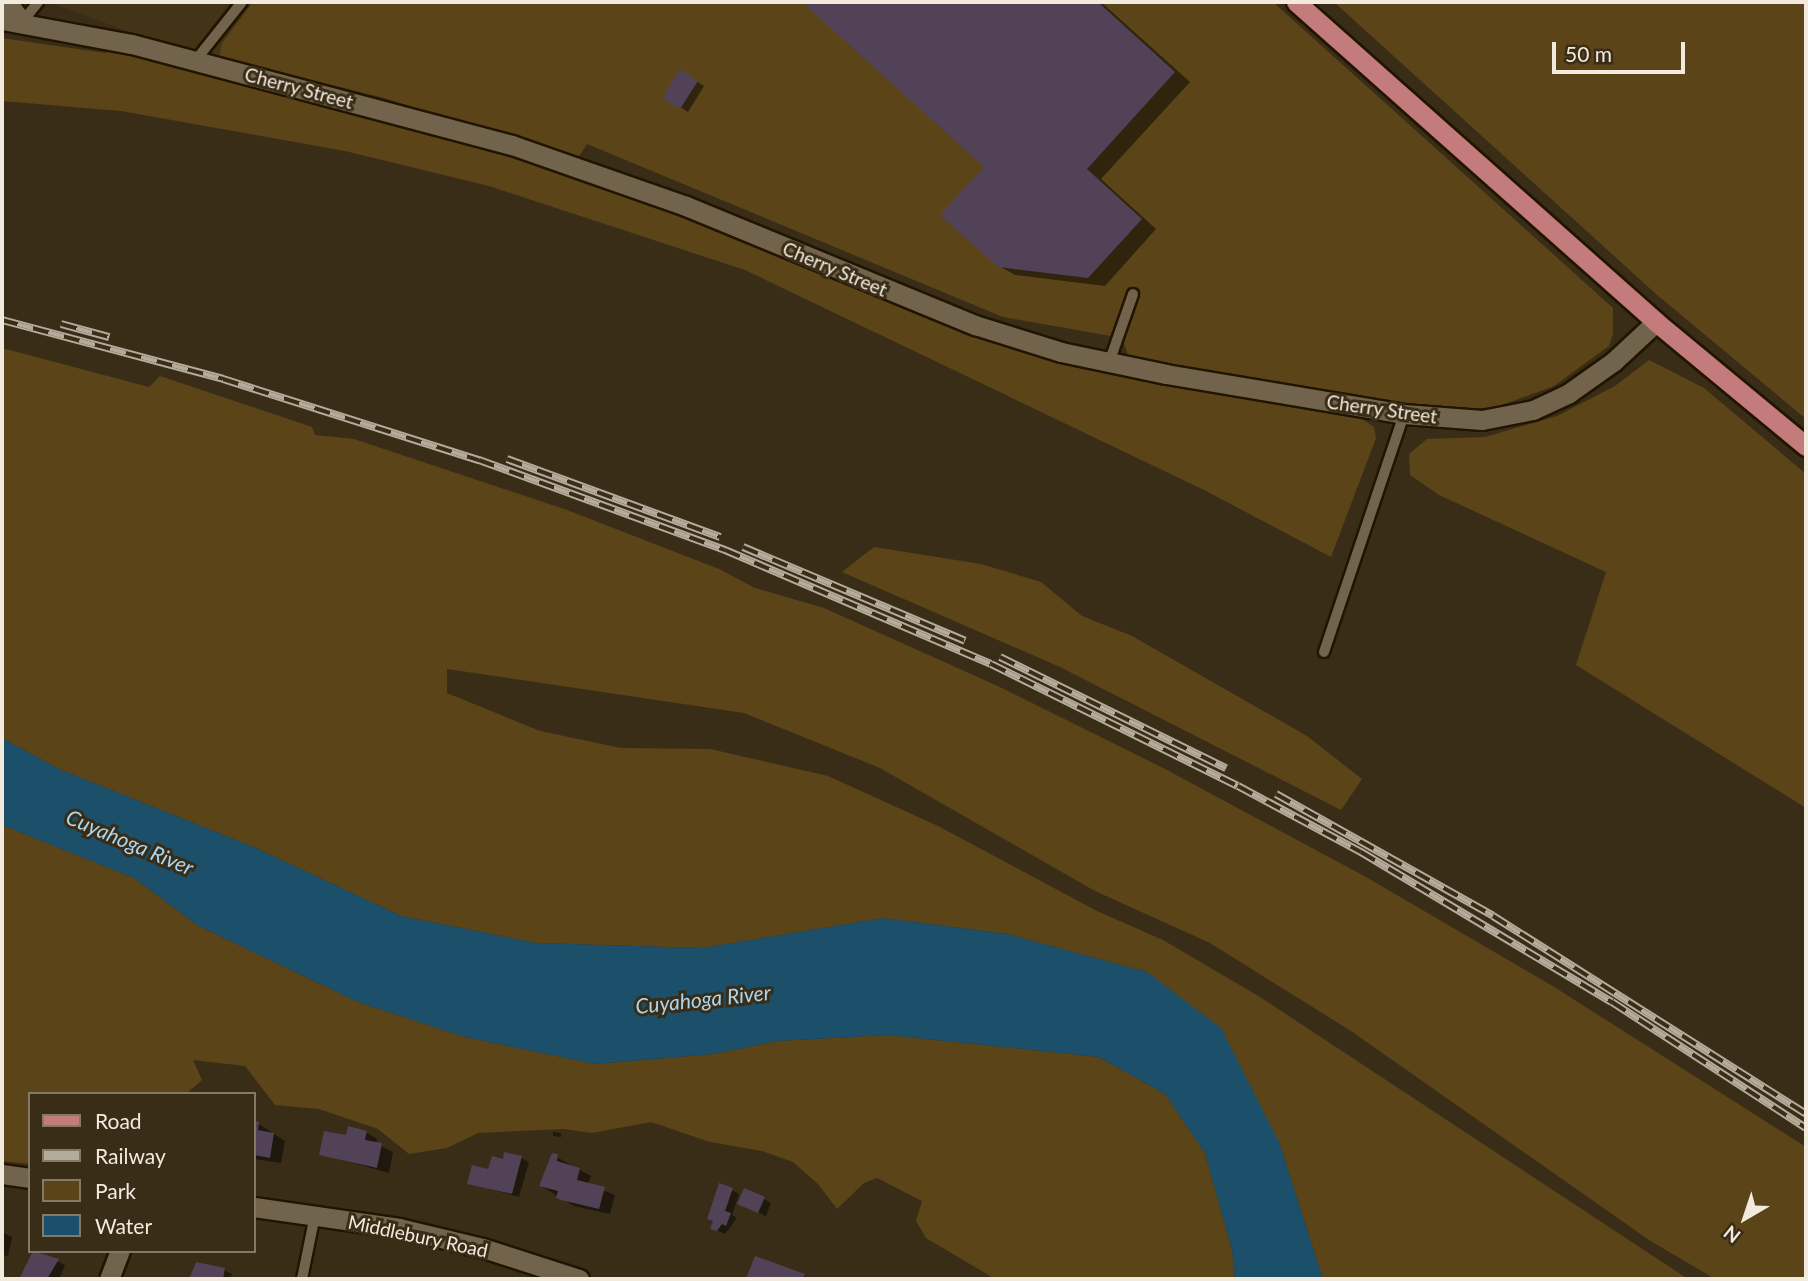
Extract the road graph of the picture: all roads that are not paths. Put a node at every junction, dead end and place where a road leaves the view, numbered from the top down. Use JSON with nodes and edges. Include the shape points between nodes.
{"nodes":[{"id":1,"x":7,"y":2,"type":"edge"},
{"id":2,"x":38,"y":2,"type":"edge"},
{"id":3,"x":242,"y":2,"type":"edge"},
{"id":4,"x":1296,"y":2,"type":"edge"},
{"id":5,"x":12,"y":21,"type":"edge"},
{"id":6,"x":195,"y":61,"type":"junction"},
{"id":7,"x":1133,"y":294,"type":"dead end"},
{"id":8,"x":1656,"y":322,"type":"junction"},
{"id":9,"x":1109,"y":363,"type":"junction"},
{"id":10,"x":1404,"y":414,"type":"junction"},
{"id":11,"x":1806,"y":446,"type":"edge"},
{"id":12,"x":1324,"y":652,"type":"dead end"},
{"id":13,"x":2,"y":1174,"type":"edge"},
{"id":14,"x":28,"y":1178,"type":"edge"},
{"id":15,"x":256,"y":1207,"type":"edge"},
{"id":16,"x":315,"y":1215,"type":"junction"},
{"id":17,"x":119,"y":1253,"type":"edge"},
{"id":18,"x":108,"y":1279,"type":"edge"},
{"id":19,"x":303,"y":1279,"type":"edge"},
{"id":20,"x":579,"y":1279,"type":"edge"}],
"edges":[{"from":1,"to":5,"type":"street"},
{"from":2,"to":5,"type":"lane"},
{"from":3,"to":6,"type":"lane"},
{"from":4,"to":8,"type":"main road"},
{"from":5,"to":6,"type":"street","name":"Cherry Street"},
{"from":6,"to":9,"type":"street","name":"Cherry Street","via":[[572,164],[975,325]]},
{"from":7,"to":9,"type":"lane"},
{"from":8,"to":10,"type":"street","name":"Cherry Street","via":[[1591,378],[1533,410],[1482,420]]},
{"from":8,"to":11,"type":"main road"},
{"from":9,"to":10,"type":"street","name":"Cherry Street"},
{"from":10,"to":12,"type":"lane"},
{"from":13,"to":14,"type":"street"},
{"from":15,"to":16,"type":"street","name":"Middlebury Road"},
{"from":16,"to":19,"type":"lane"},
{"from":16,"to":20,"type":"street","name":"Middlebury Road","via":[[463,1243]]},
{"from":17,"to":18,"type":"street"}]}
